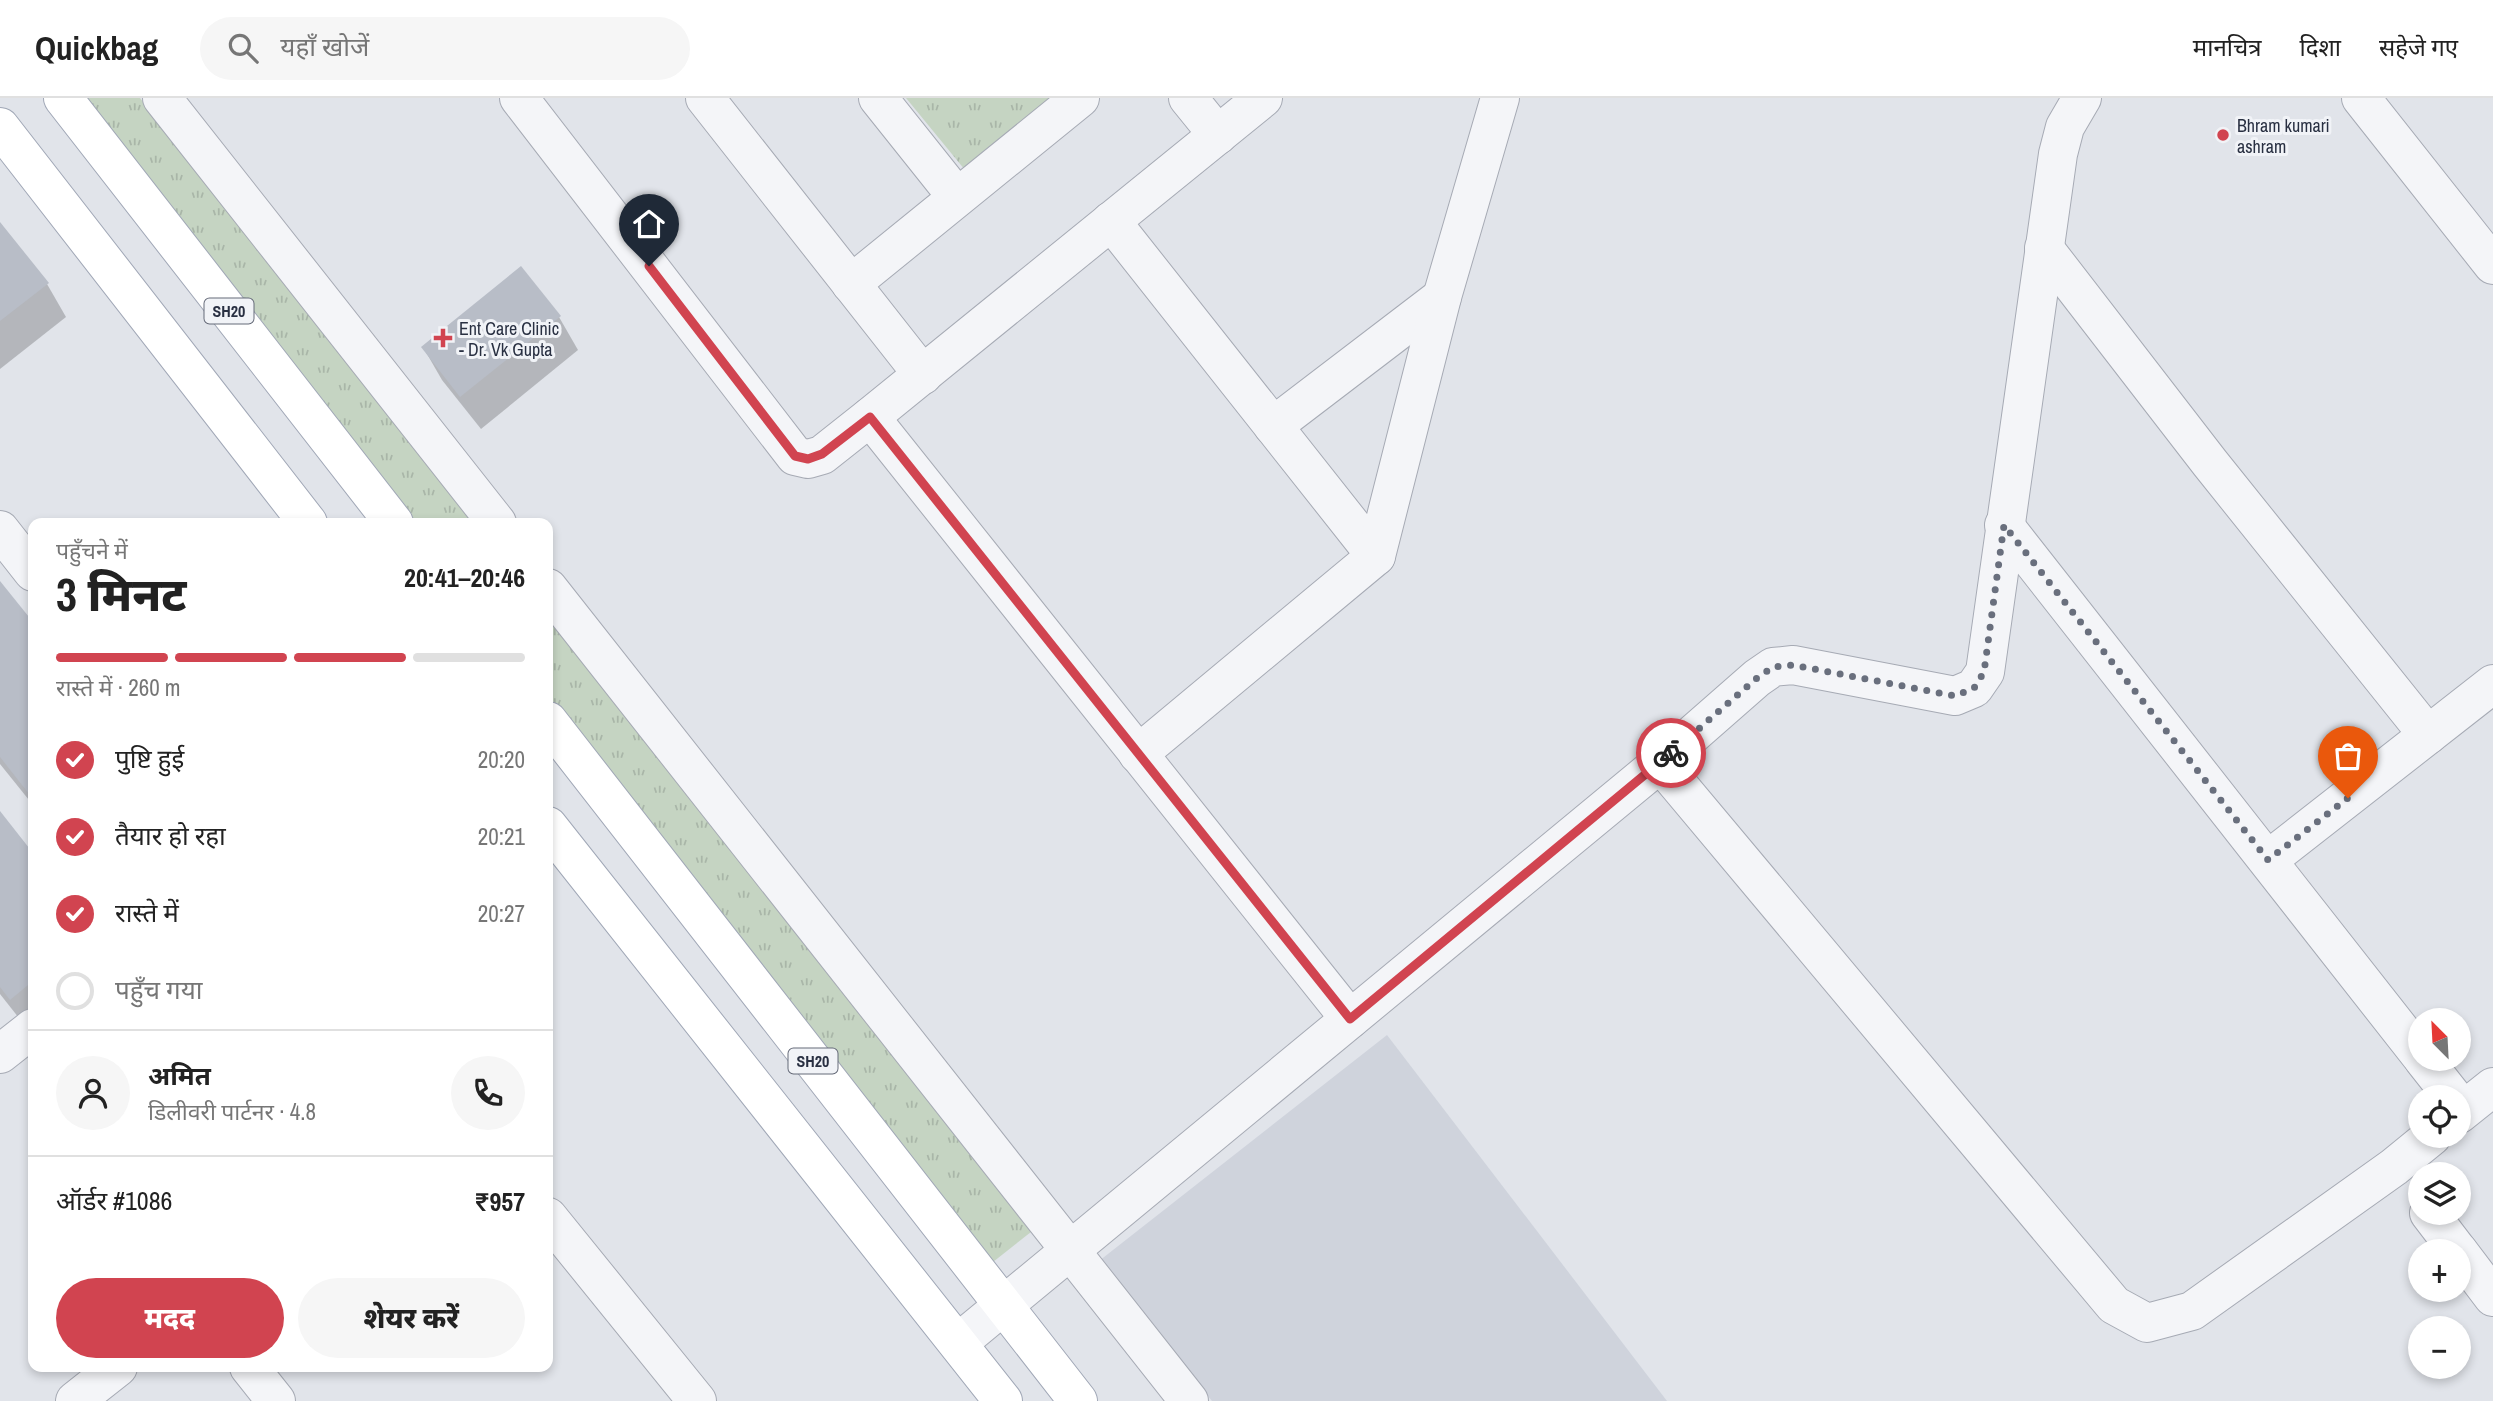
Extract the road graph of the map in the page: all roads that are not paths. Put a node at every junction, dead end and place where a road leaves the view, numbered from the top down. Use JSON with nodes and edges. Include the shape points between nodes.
{"nodes":[{"id":1,"x":63,"y":98,"type":"edge"},
{"id":2,"x":162,"y":98,"type":"edge"},
{"id":3,"x":519,"y":98,"type":"edge"},
{"id":4,"x":705,"y":98,"type":"edge"},
{"id":5,"x":878,"y":98,"type":"edge"},
{"id":6,"x":1080,"y":98,"type":"edge"},
{"id":7,"x":1188,"y":98,"type":"edge"},
{"id":8,"x":1263,"y":98,"type":"edge"},
{"id":9,"x":1500,"y":98,"type":"edge"},
{"id":10,"x":2082,"y":98,"type":"edge"},
{"id":11,"x":2361,"y":98,"type":"edge"},
{"id":12,"x":0,"y":127,"type":"edge"},
{"id":13,"x":1218,"y":135,"type":"junction"},
{"id":14,"x":957,"y":197,"type":"junction"},
{"id":15,"x":1111,"y":221,"type":"junction"},
{"id":16,"x":2044,"y":248,"type":"junction"},
{"id":17,"x":2493,"y":265,"type":"edge"},
{"id":18,"x":851,"y":284,"type":"junction"},
{"id":19,"x":1442,"y":297,"type":"junction"},
{"id":20,"x":923,"y":375,"type":"junction"},
{"id":21,"x":870,"y":417,"type":"junction"},
{"id":22,"x":1273,"y":426,"type":"junction"},
{"id":23,"x":304,"y":518,"type":"edge"},
{"id":24,"x":390,"y":518,"type":"edge"},
{"id":25,"x":493,"y":518,"type":"edge"},
{"id":26,"x":2004,"y":525,"type":"junction"},
{"id":27,"x":0,"y":530,"type":"edge"},
{"id":28,"x":1376,"y":556,"type":"junction"},
{"id":29,"x":28,"y":566,"type":"edge"},
{"id":30,"x":553,"y":594,"type":"edge"},
{"id":31,"x":2493,"y":684,"type":"edge"},
{"id":32,"x":553,"y":726,"type":"edge"},
{"id":33,"x":2428,"y":735,"type":"junction"},
{"id":34,"x":1138,"y":754,"type":"junction"},
{"id":35,"x":1660,"y":763,"type":"junction"},
{"id":36,"x":553,"y":832,"type":"edge"},
{"id":37,"x":2268,"y":860,"type":"junction"},
{"id":38,"x":1350,"y":1019,"type":"junction"},
{"id":39,"x":2408,"y":1039,"type":"edge"},
{"id":40,"x":2493,"y":1087,"type":"edge"},
{"id":41,"x":2471,"y":1099,"type":"edge"},
{"id":42,"x":2417,"y":1148,"type":"edge"},
{"id":43,"x":2394,"y":1167,"type":"junction"},
{"id":44,"x":2408,"y":1185,"type":"edge"},
{"id":45,"x":553,"y":1223,"type":"edge"},
{"id":46,"x":2438,"y":1225,"type":"edge"},
{"id":47,"x":2449,"y":1239,"type":"edge"},
{"id":48,"x":1070,"y":1251,"type":"junction"},
{"id":49,"x":2471,"y":1268,"type":"edge"},
{"id":50,"x":2493,"y":1297,"type":"edge"},
{"id":51,"x":1004,"y":1306,"type":"junction"},
{"id":52,"x":958,"y":1343,"type":"junction"},
{"id":53,"x":112,"y":1372,"type":"edge"},
{"id":54,"x":252,"y":1372,"type":"edge"},
{"id":55,"x":75,"y":1401,"type":"edge"},
{"id":56,"x":276,"y":1401,"type":"edge"},
{"id":57,"x":698,"y":1401,"type":"edge"},
{"id":58,"x":1003,"y":1401,"type":"edge"},
{"id":59,"x":1078,"y":1401,"type":"edge"},
{"id":60,"x":1189,"y":1401,"type":"edge"}],
"edges":[{"from":1,"to":24,"type":"main road","number":"SH20"},
{"from":2,"to":25,"type":"street"},
{"from":3,"to":21,"type":"street","via":[[795,456],[808,459],[822,454]]},
{"from":4,"to":18,"type":"street"},
{"from":5,"to":14,"type":"street"},
{"from":6,"to":14,"type":"street"},
{"from":7,"to":13,"type":"street"},
{"from":8,"to":13,"type":"street"},
{"from":9,"to":19,"type":"street"},
{"from":10,"to":16,"type":"street","via":[[2065,127],[2058,154]]},
{"from":11,"to":17,"type":"street"},
{"from":12,"to":23,"type":"main road"},
{"from":13,"to":15,"type":"street"},
{"from":14,"to":18,"type":"street"},
{"from":15,"to":20,"type":"street"},
{"from":15,"to":22,"type":"street"},
{"from":16,"to":26,"type":"street"},
{"from":16,"to":33,"type":"street"},
{"from":18,"to":20,"type":"street"},
{"from":19,"to":22,"type":"street"},
{"from":19,"to":28,"type":"street"},
{"from":20,"to":21,"type":"street"},
{"from":21,"to":34,"type":"street"},
{"from":22,"to":28,"type":"street"},
{"from":26,"to":35,"type":"street","via":[[1984,672],[1974,688],[1955,696],[1793,665],[1773,667]]},
{"from":26,"to":37,"type":"street"},
{"from":27,"to":29,"type":"street"},
{"from":28,"to":34,"type":"street"},
{"from":30,"to":48,"type":"street"},
{"from":31,"to":33,"type":"street"},
{"from":32,"to":51,"type":"main road","number":"SH20"},
{"from":33,"to":37,"type":"street"},
{"from":34,"to":38,"type":"street"},
{"from":35,"to":38,"type":"street"},
{"from":35,"to":43,"type":"street","via":[[2114,1304],[2136,1317],[2147,1323],[2192,1311]]},
{"from":36,"to":52,"type":"main road"},
{"from":37,"to":39,"type":"street"},
{"from":38,"to":48,"type":"street"},
{"from":40,"to":41,"type":"street"},
{"from":42,"to":43,"type":"street"},
{"from":43,"to":44,"type":"street"},
{"from":45,"to":57,"type":"street"},
{"from":46,"to":47,"type":"street"},
{"from":48,"to":51,"type":"street"},
{"from":48,"to":60,"type":"street"},
{"from":49,"to":50,"type":"street"},
{"from":51,"to":52,"type":"street"},
{"from":51,"to":59,"type":"main road","number":"SH20"},
{"from":52,"to":58,"type":"main road"},
{"from":53,"to":55,"type":"street"},
{"from":54,"to":56,"type":"street"}]}
